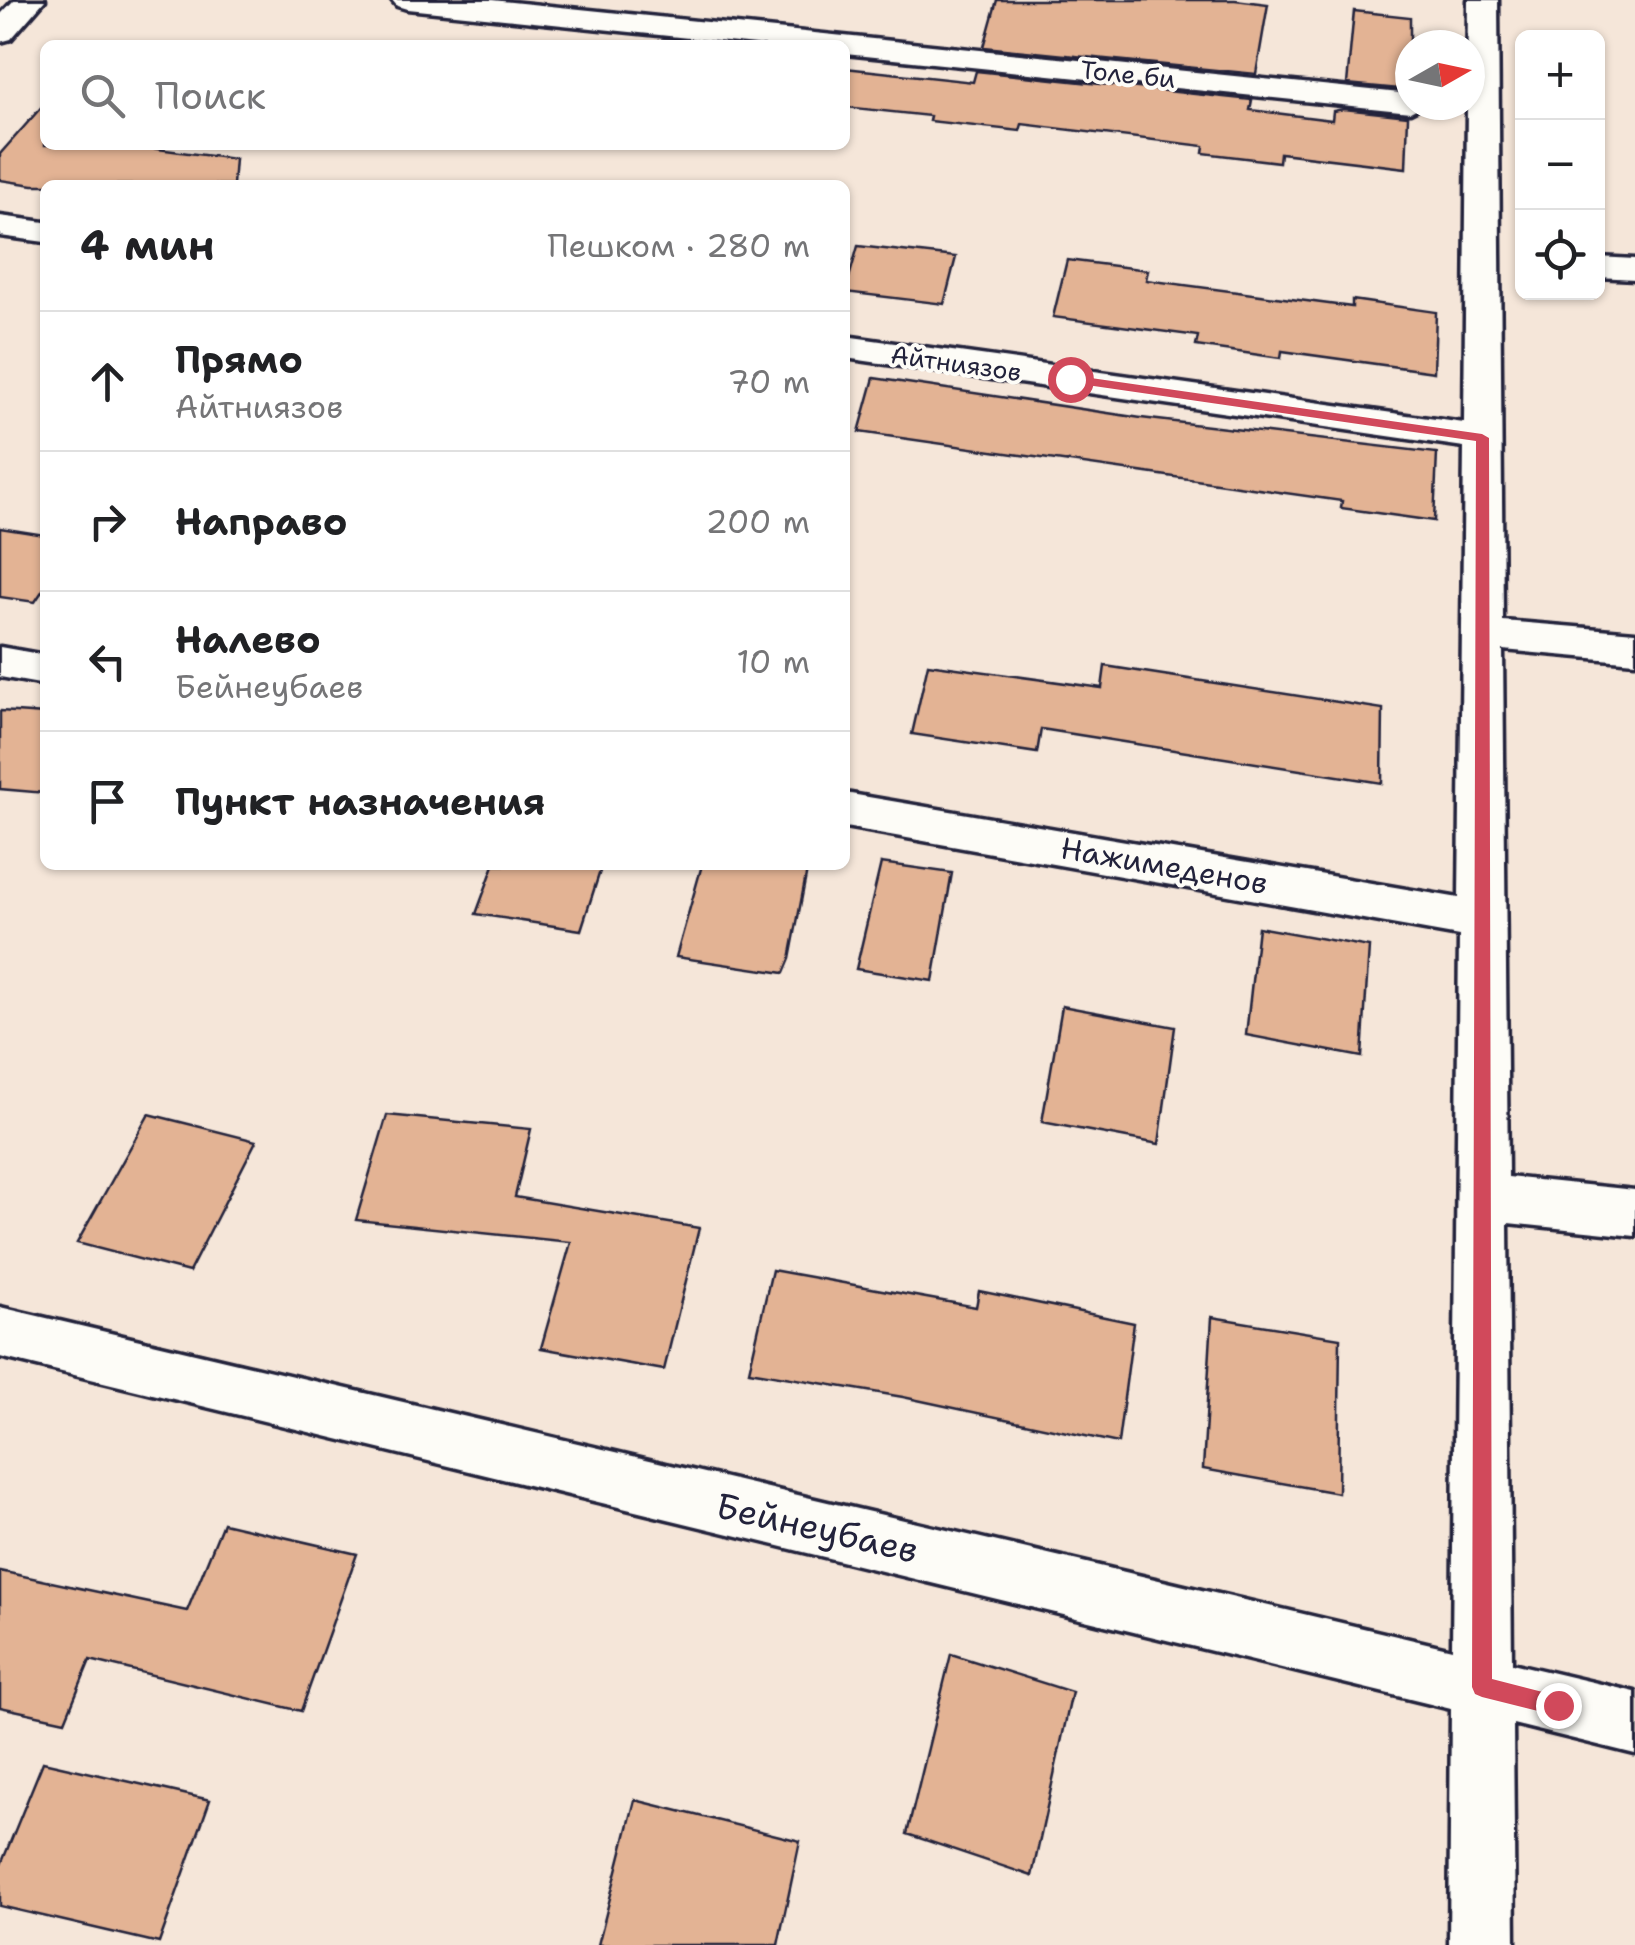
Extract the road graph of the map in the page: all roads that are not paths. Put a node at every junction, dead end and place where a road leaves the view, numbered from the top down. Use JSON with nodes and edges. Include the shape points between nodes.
{"nodes":[{"id":1,"x":30,"y":0,"type":"edge"},
{"id":2,"x":407,"y":0,"type":"edge"},
{"id":3,"x":1482,"y":0,"type":"edge"},
{"id":4,"x":1482,"y":30,"type":"edge"},
{"id":5,"x":0,"y":33,"type":"edge"},
{"id":6,"x":795,"y":40,"type":"edge"},
{"id":7,"x":850,"y":46,"type":"edge"},
{"id":8,"x":1395,"y":102,"type":"edge"},
{"id":9,"x":1483,"y":120,"type":"edge"},
{"id":10,"x":0,"y":226,"type":"edge"},
{"id":11,"x":40,"y":231,"type":"edge"},
{"id":12,"x":1605,"y":267,"type":"edge"},
{"id":13,"x":1635,"y":269,"type":"edge"},
{"id":14,"x":850,"y":348,"type":"edge"},
{"id":15,"x":1482,"y":438,"type":"junction"},
{"id":16,"x":1482,"y":634,"type":"junction"},
{"id":17,"x":1635,"y":647,"type":"edge"},
{"id":18,"x":0,"y":662,"type":"edge"},
{"id":19,"x":40,"y":669,"type":"edge"},
{"id":20,"x":850,"y":811,"type":"edge"},
{"id":21,"x":1482,"y":921,"type":"junction"},
{"id":22,"x":1482,"y":1197,"type":"junction"},
{"id":23,"x":1635,"y":1213,"type":"edge"},
{"id":24,"x":0,"y":1332,"type":"edge"},
{"id":25,"x":1482,"y":1687,"type":"junction"},
{"id":26,"x":1635,"y":1723,"type":"edge"},
{"id":27,"x":1482,"y":1945,"type":"edge"}],
"edges":[{"from":1,"to":5,"type":"street"},
{"from":2,"to":6,"type":"street","name":"Толе би"},
{"from":3,"to":4,"type":"street"},
{"from":7,"to":8,"type":"street","name":"Толе би"},
{"from":9,"to":15,"type":"street","via":[[1496,260]]},
{"from":10,"to":11,"type":"street"},
{"from":12,"to":13,"type":"street"},
{"from":14,"to":15,"type":"street","name":"Айтниязов"},
{"from":15,"to":16,"type":"street"},
{"from":16,"to":17,"type":"street"},
{"from":16,"to":21,"type":"street"},
{"from":18,"to":19,"type":"street"},
{"from":20,"to":21,"type":"street","name":"Нажимеденов"},
{"from":21,"to":22,"type":"street"},
{"from":22,"to":23,"type":"street"},
{"from":22,"to":25,"type":"street"},
{"from":24,"to":25,"type":"street","name":"Бейнеубаев"},
{"from":25,"to":26,"type":"street","name":"Бейнеубаев"},
{"from":25,"to":27,"type":"street"}]}
